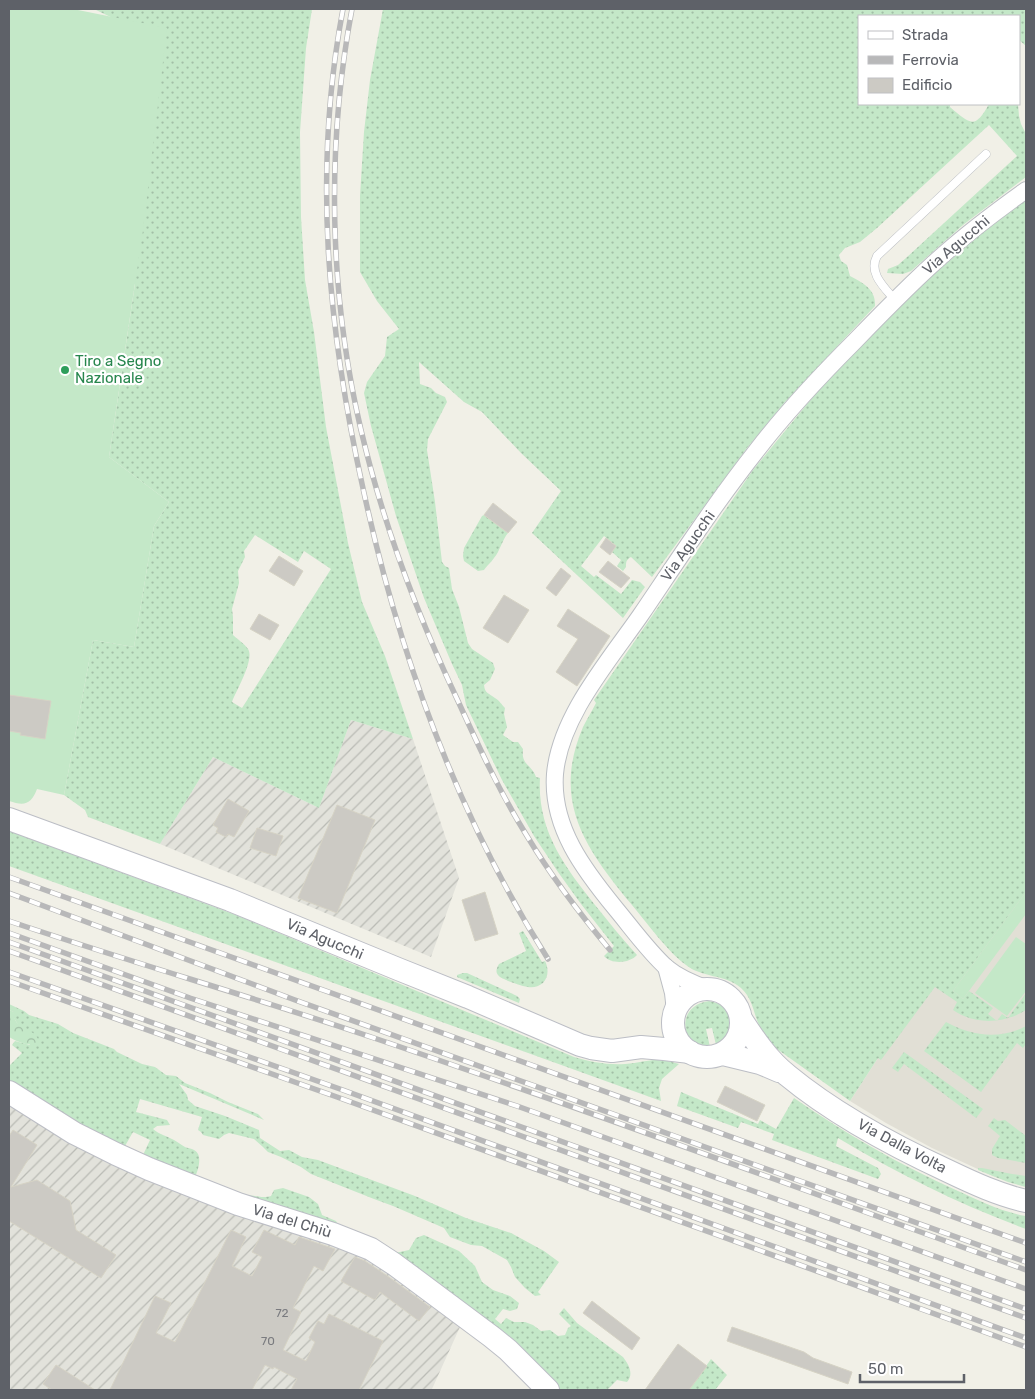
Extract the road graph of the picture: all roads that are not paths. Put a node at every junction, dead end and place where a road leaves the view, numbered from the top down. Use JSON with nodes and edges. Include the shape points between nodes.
{"nodes":[{"id":1,"x":986,"y":154,"type":"dead end"},
{"id":2,"x":1026,"y":190,"type":"edge"},
{"id":3,"x":895,"y":300,"type":"junction"},
{"id":4,"x":9,"y":818,"type":"edge"},
{"id":5,"x":666,"y":967,"type":"junction"},
{"id":6,"x":708,"y":989,"type":"junction"},
{"id":7,"x":674,"y":1015,"type":"junction"},
{"id":8,"x":741,"y":1019,"type":"junction"},
{"id":9,"x":641,"y":1047,"type":"junction"},
{"id":10,"x":690,"y":1052,"type":"junction"},
{"id":11,"x":723,"y":1054,"type":"junction"},
{"id":12,"x":786,"y":1074,"type":"junction"},
{"id":13,"x":9,"y":1092,"type":"edge"},
{"id":14,"x":1026,"y":1201,"type":"edge"},
{"id":15,"x":548,"y":1390,"type":"edge"}],
"edges":[{"from":1,"to":3,"type":"lane","via":[[877,256],[873,266],[875,273]]},
{"from":2,"to":3,"type":"street","name":"Via Agucchi","via":[[958,242]]},
{"from":3,"to":5,"type":"street","name":"Via Agucchi","via":[[803,395],[722,496],[606,664],[576,710],[565,734],[557,759],[555,786],[557,807],[566,834],[576,855],[599,887]]},
{"from":4,"to":9,"type":"street","name":"Via Agucchi","via":[[230,900],[574,1042],[602,1050]]},
{"from":5,"to":6,"type":"street","name":"Via Agucchi"},
{"from":5,"to":7,"type":"street","name":"Via Agucchi","via":[[673,993]]},
{"from":6,"to":7,"type":"street","via":[[689,994]]},
{"from":6,"to":8,"type":"street","via":[[730,998]]},
{"from":7,"to":9,"type":"street","name":"Via Agucchi","via":[[659,1036]]},
{"from":7,"to":10,"type":"street","via":[[676,1037]]},
{"from":8,"to":11,"type":"street","via":[[735,1043]]},
{"from":8,"to":12,"type":"street","name":"Via Dalla Volta","via":[[759,1046]]},
{"from":9,"to":10,"type":"street","name":"Via Agucchi"},
{"from":10,"to":11,"type":"street","via":[[705,1057]]},
{"from":11,"to":12,"type":"street","name":"Via Dalla Volta","via":[[760,1063]]},
{"from":12,"to":14,"type":"street","name":"Via Dalla Volta","via":[[849,1118],[915,1156],[995,1192]]},
{"from":13,"to":15,"type":"street","name":"Via del Chiù","via":[[74,1132],[149,1169],[238,1204],[371,1249],[492,1337]]}]}
